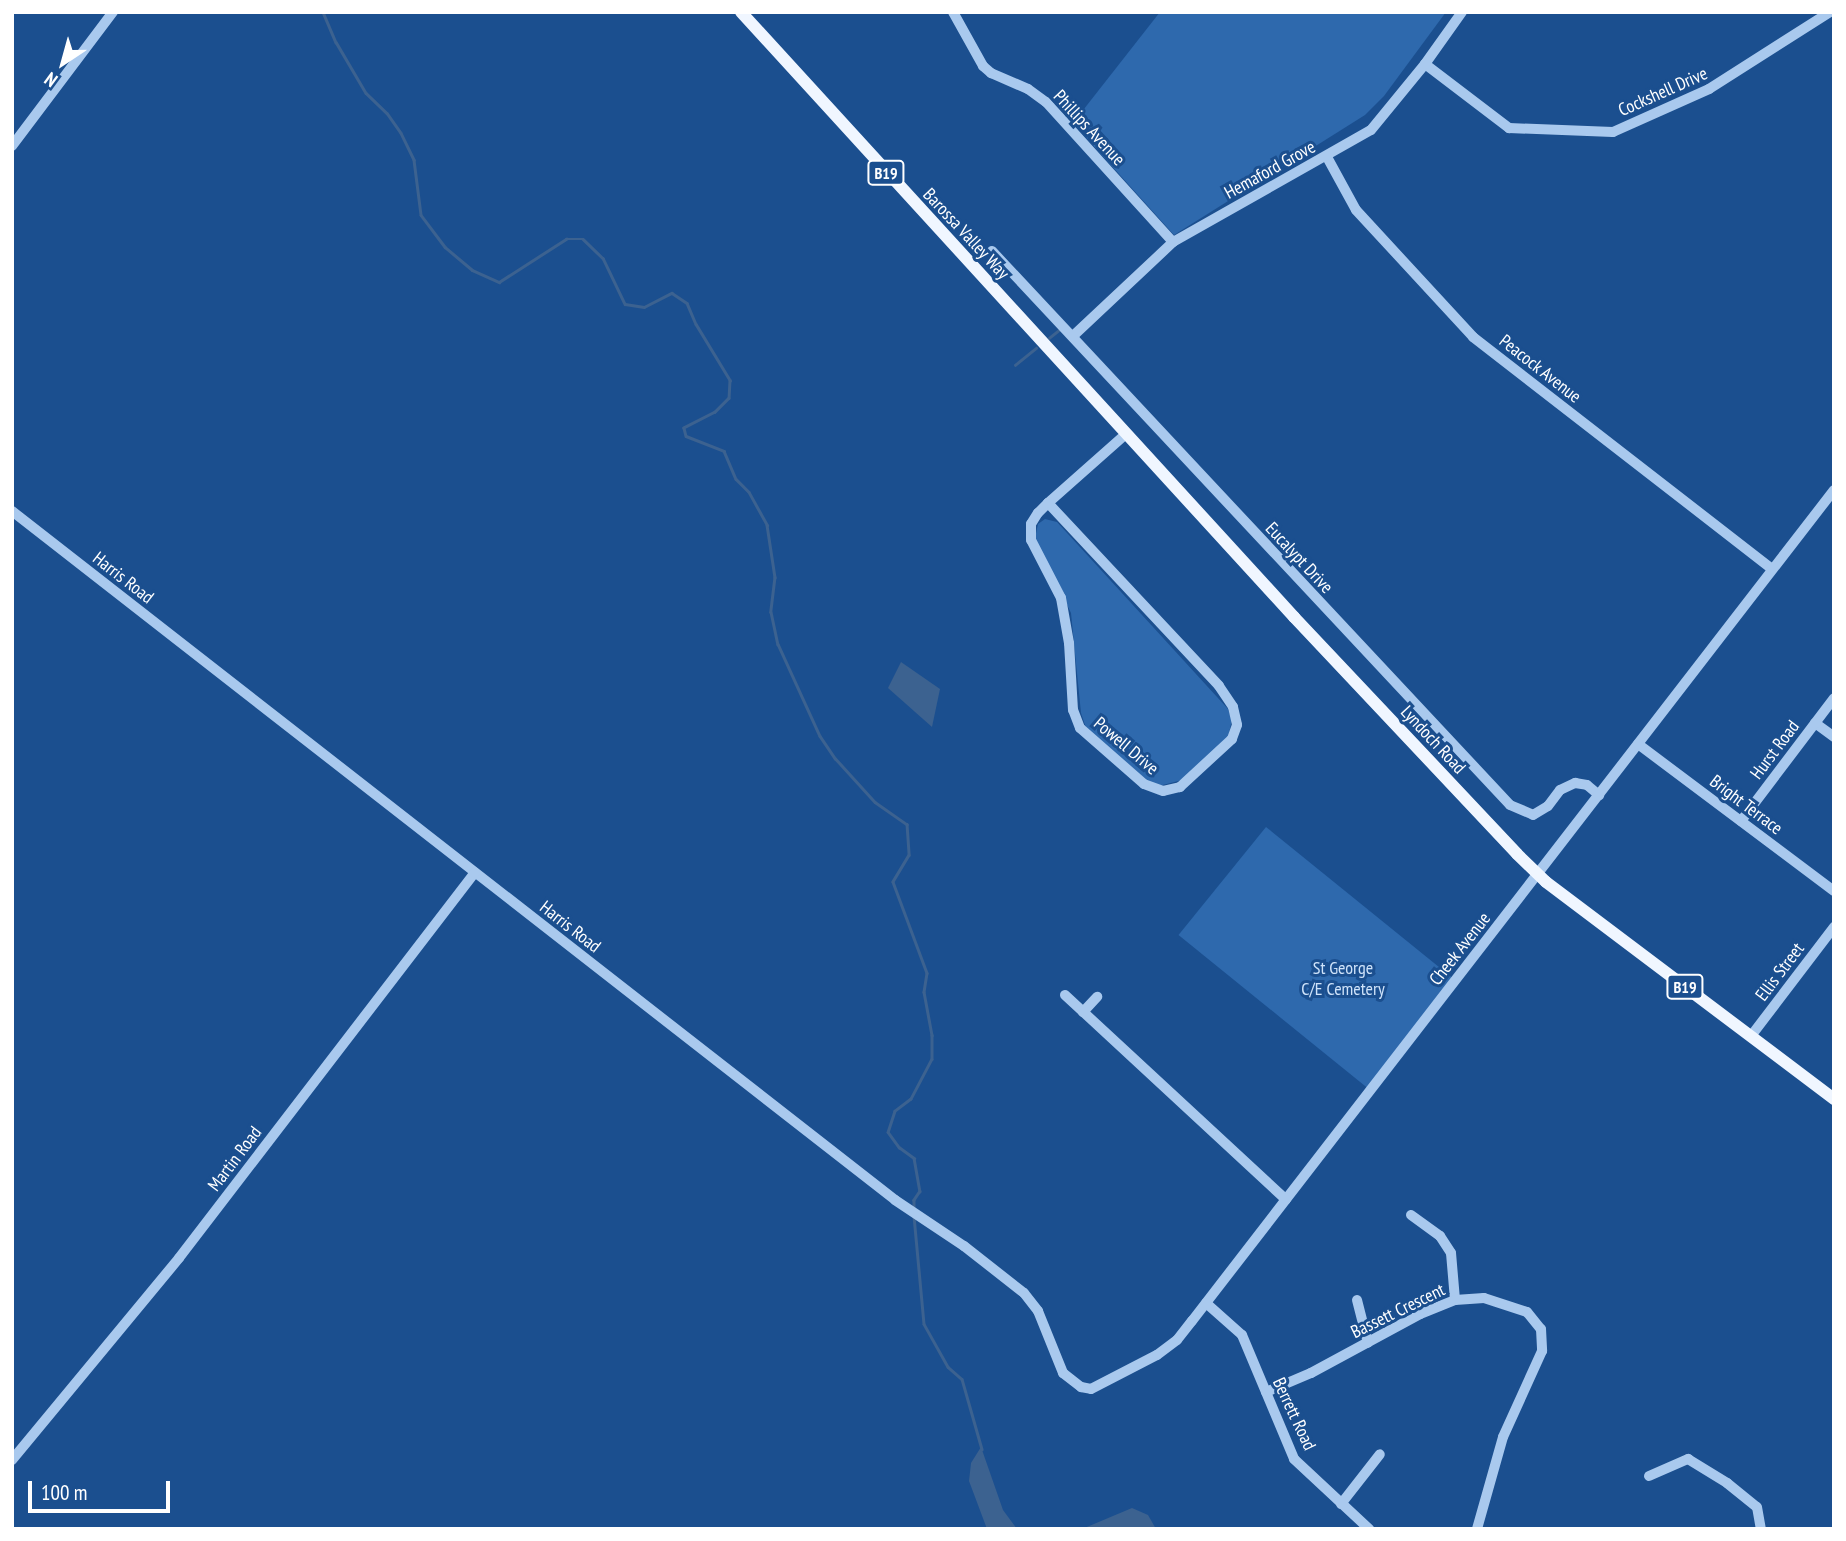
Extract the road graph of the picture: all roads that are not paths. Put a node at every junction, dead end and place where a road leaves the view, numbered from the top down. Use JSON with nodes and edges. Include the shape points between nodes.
{"nodes":[{"id":1,"x":113,"y":12,"type":"edge"},
{"id":2,"x":741,"y":12,"type":"edge"},
{"id":3,"x":953,"y":12,"type":"edge"},
{"id":4,"x":1462,"y":12,"type":"edge"},
{"id":5,"x":1830,"y":12,"type":"edge"},
{"id":6,"x":1425,"y":64,"type":"junction"},
{"id":7,"x":12,"y":146,"type":"edge"},
{"id":8,"x":1327,"y":157,"type":"junction"},
{"id":9,"x":1173,"y":242,"type":"junction"},
{"id":10,"x":992,"y":251,"type":"dead end"},
{"id":11,"x":1073,"y":336,"type":"junction"},
{"id":12,"x":1053,"y":355,"type":"joint"},
{"id":13,"x":1126,"y":434,"type":"junction"},
{"id":14,"x":1834,"y":490,"type":"edge"},
{"id":15,"x":1048,"y":503,"type":"junction"},
{"id":16,"x":12,"y":512,"type":"edge"},
{"id":17,"x":1772,"y":569,"type":"junction"},
{"id":18,"x":1834,"y":698,"type":"edge"},
{"id":19,"x":1815,"y":723,"type":"junction"},
{"id":20,"x":1834,"y":737,"type":"edge"},
{"id":21,"x":1638,"y":744,"type":"junction"},
{"id":22,"x":1599,"y":795,"type":"junction"},
{"id":23,"x":1741,"y":821,"type":"junction"},
{"id":24,"x":475,"y":872,"type":"junction"},
{"id":25,"x":1537,"y":874,"type":"junction"},
{"id":26,"x":1834,"y":891,"type":"edge"},
{"id":27,"x":1834,"y":927,"type":"edge"},
{"id":28,"x":1065,"y":995,"type":"dead end"},
{"id":29,"x":1097,"y":997,"type":"dead end"},
{"id":30,"x":1083,"y":1012,"type":"junction"},
{"id":31,"x":1751,"y":1036,"type":"junction"},
{"id":32,"x":1834,"y":1099,"type":"edge"},
{"id":33,"x":1286,"y":1200,"type":"junction"},
{"id":34,"x":1411,"y":1215,"type":"dead end"},
{"id":35,"x":1357,"y":1300,"type":"dead end"},
{"id":36,"x":1455,"y":1300,"type":"junction"},
{"id":37,"x":1206,"y":1303,"type":"junction"},
{"id":38,"x":1368,"y":1343,"type":"junction"},
{"id":39,"x":1086,"y":1388,"type":"joint"},
{"id":40,"x":1266,"y":1392,"type":"junction"},
{"id":41,"x":1380,"y":1454,"type":"dead end"},
{"id":42,"x":12,"y":1460,"type":"edge"},
{"id":43,"x":1649,"y":1476,"type":"dead end"},
{"id":44,"x":1340,"y":1504,"type":"junction"},
{"id":45,"x":1369,"y":1529,"type":"edge"},
{"id":46,"x":1477,"y":1529,"type":"edge"},
{"id":47,"x":1761,"y":1529,"type":"edge"}],
"edges":[{"from":1,"to":7,"type":"street"},
{"from":2,"to":12,"type":"main road","name":"Barossa Valley Way","number":"B19"},
{"from":3,"to":9,"type":"street","name":"Phillips Avenue","via":[[983,65],[1046,102]]},
{"from":4,"to":6,"type":"street","name":"Hemaford Grove"},
{"from":5,"to":6,"type":"street","name":"Cockshell Drive","via":[[1709,89],[1613,132],[1510,128]]},
{"from":6,"to":8,"type":"street","name":"Hemaford Grove","via":[[1371,130]]},
{"from":8,"to":9,"type":"street","name":"Hemaford Grove"},
{"from":8,"to":17,"type":"street","name":"Peacock Avenue","via":[[1356,210],[1473,337]]},
{"from":9,"to":11,"type":"street","name":"Hemaford Grove"},
{"from":10,"to":11,"type":"street","name":"Eucalypt Drive"},
{"from":11,"to":22,"type":"street","name":"Eucalypt Drive","via":[[1510,805],[1533,815],[1548,806],[1560,790],[1575,783],[1587,785]]},
{"from":12,"to":13,"type":"main road","name":"Lyndoch Road","number":"B19"},
{"from":13,"to":15,"type":"street","name":"Powell Drive"},
{"from":13,"to":25,"type":"main road","name":"Lyndoch Road","number":"B19"},
{"from":14,"to":17,"type":"street","name":"Cheek Avenue"},
{"from":15,"to":15,"type":"street","name":"Powell Drive","via":[[1031,524],[1031,540],[1061,598],[1073,710],[1080,728],[1144,784],[1163,791],[1180,787],[1232,739],[1237,725],[1233,707]]},
{"from":16,"to":24,"type":"street","name":"Harris Road"},
{"from":17,"to":21,"type":"street","name":"Cheek Avenue"},
{"from":18,"to":19,"type":"street","name":"Hurst Road"},
{"from":19,"to":20,"type":"street"},
{"from":19,"to":23,"type":"street","name":"Hurst Road"},
{"from":21,"to":22,"type":"street","name":"Cheek Avenue"},
{"from":21,"to":23,"type":"street","name":"Bright Terrace"},
{"from":22,"to":25,"type":"street","name":"Cheek Avenue"},
{"from":23,"to":26,"type":"street","name":"Bright Terrace"},
{"from":24,"to":39,"type":"street","name":"Harris Road","via":[[1024,1293],[1038,1311],[1063,1373]]},
{"from":24,"to":42,"type":"street","name":"Martin Road","via":[[179,1258]]},
{"from":25,"to":31,"type":"main road","name":"Lyndoch Road","number":"B19"},
{"from":25,"to":33,"type":"street","name":"Cheek Avenue"},
{"from":27,"to":31,"type":"street","name":"Ellis Street"},
{"from":28,"to":30,"type":"street"},
{"from":29,"to":30,"type":"street"},
{"from":30,"to":33,"type":"street"},
{"from":31,"to":32,"type":"main road","name":"Lyndoch Road","number":"B19"},
{"from":33,"to":37,"type":"street","name":"Cheek Avenue"},
{"from":34,"to":36,"type":"street","via":[[1440,1236],[1451,1253]]},
{"from":35,"to":38,"type":"street"},
{"from":36,"to":38,"type":"street","name":"Bassett Crescent"},
{"from":36,"to":46,"type":"street","name":"Bassett Crescent","via":[[1484,1298],[1527,1312],[1538,1324],[1543,1340],[1503,1437]]},
{"from":37,"to":39,"type":"street","name":"Cheek Avenue","via":[[1177,1339],[1157,1355]]},
{"from":37,"to":40,"type":"street","name":"Berrett Road","via":[[1242,1335]]},
{"from":38,"to":40,"type":"street","name":"Bassett Crescent"},
{"from":40,"to":44,"type":"street","name":"Berrett Road","via":[[1294,1458]]},
{"from":41,"to":44,"type":"street"},
{"from":43,"to":47,"type":"street","via":[[1688,1459],[1756,1507]]},
{"from":44,"to":45,"type":"street","name":"Berrett Road"}]}
